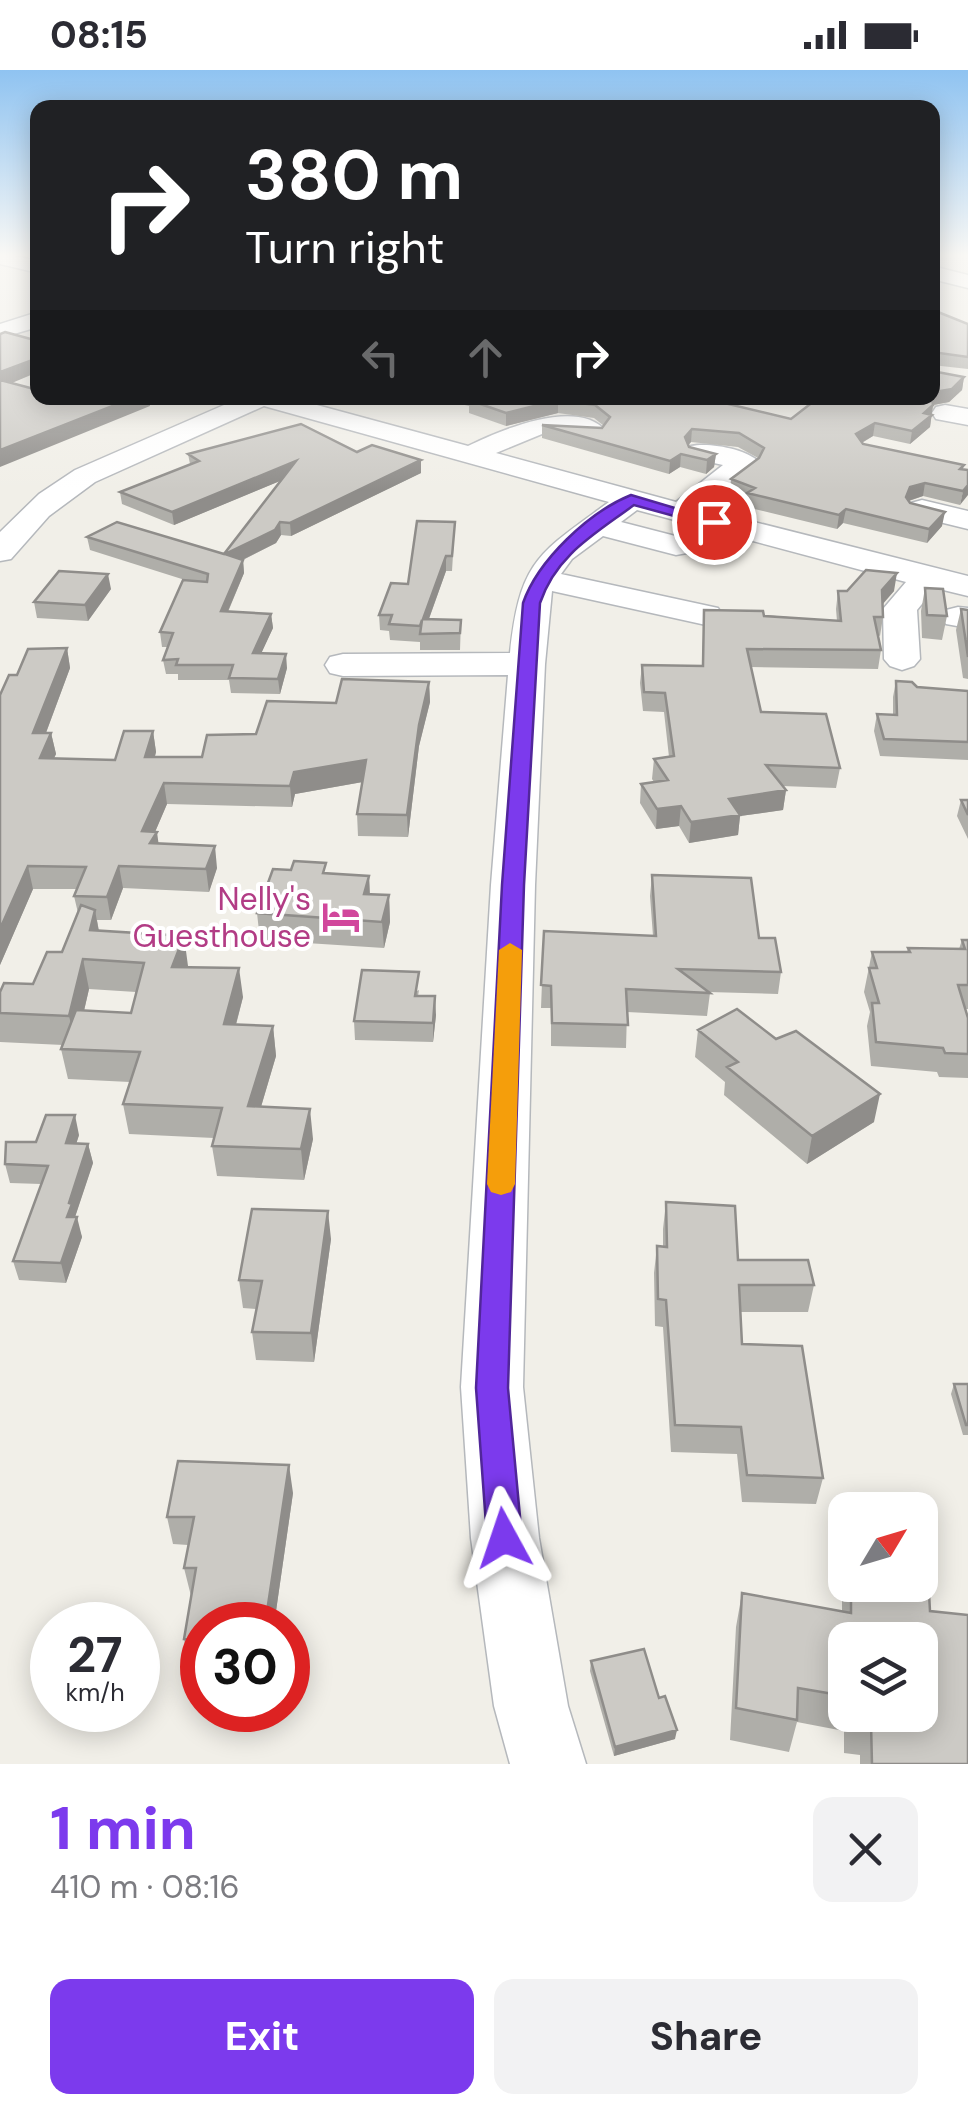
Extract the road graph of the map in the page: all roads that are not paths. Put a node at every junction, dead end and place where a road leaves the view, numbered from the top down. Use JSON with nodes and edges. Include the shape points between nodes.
{"nodes":[{"id":1,"x":245,"y":405,"type":"edge"},
{"id":2,"x":288,"y":405,"type":"edge"},
{"id":3,"x":593,"y":430,"type":"edge"},
{"id":4,"x":701,"y":452,"type":"edge"},
{"id":5,"x":471,"y":455,"type":"junction"},
{"id":6,"x":922,"y":509,"type":"edge"},
{"id":7,"x":635,"y":512,"type":"junction"},
{"id":8,"x":968,"y":520,"type":"edge"},
{"id":9,"x":676,"y":546,"type":"dead end"},
{"id":10,"x":0,"y":552,"type":"edge"},
{"id":11,"x":968,"y":552,"type":"edge"},
{"id":12,"x":540,"y":580,"type":"junction"},
{"id":13,"x":953,"y":596,"type":"edge"},
{"id":14,"x":706,"y":614,"type":"edge"},
{"id":15,"x":902,"y":659,"type":"dead end"},
{"id":16,"x":343,"y":664,"type":"dead end"},
{"id":17,"x":526,"y":664,"type":"junction"},
{"id":18,"x":548,"y":1764,"type":"edge"}],
"edges":[{"from":1,"to":10,"type":"street","via":[[72,484],[17,529]]},
{"from":2,"to":5,"type":"street"},
{"from":3,"to":5,"type":"street","via":[[538,424]]},
{"from":4,"to":7,"type":"street","via":[[745,462]]},
{"from":5,"to":7,"type":"street"},
{"from":6,"to":8,"type":"street"},
{"from":7,"to":9,"type":"street"},
{"from":7,"to":12,"type":"street","via":[[560,552]]},
{"from":7,"to":13,"type":"street"},
{"from":11,"to":13,"type":"street"},
{"from":12,"to":14,"type":"street"},
{"from":12,"to":17,"type":"street"},
{"from":13,"to":15,"type":"street","via":[[900,610]]},
{"from":16,"to":17,"type":"street"},
{"from":17,"to":18,"type":"street","via":[[492,1388],[504,1538],[530,1706]]}]}
